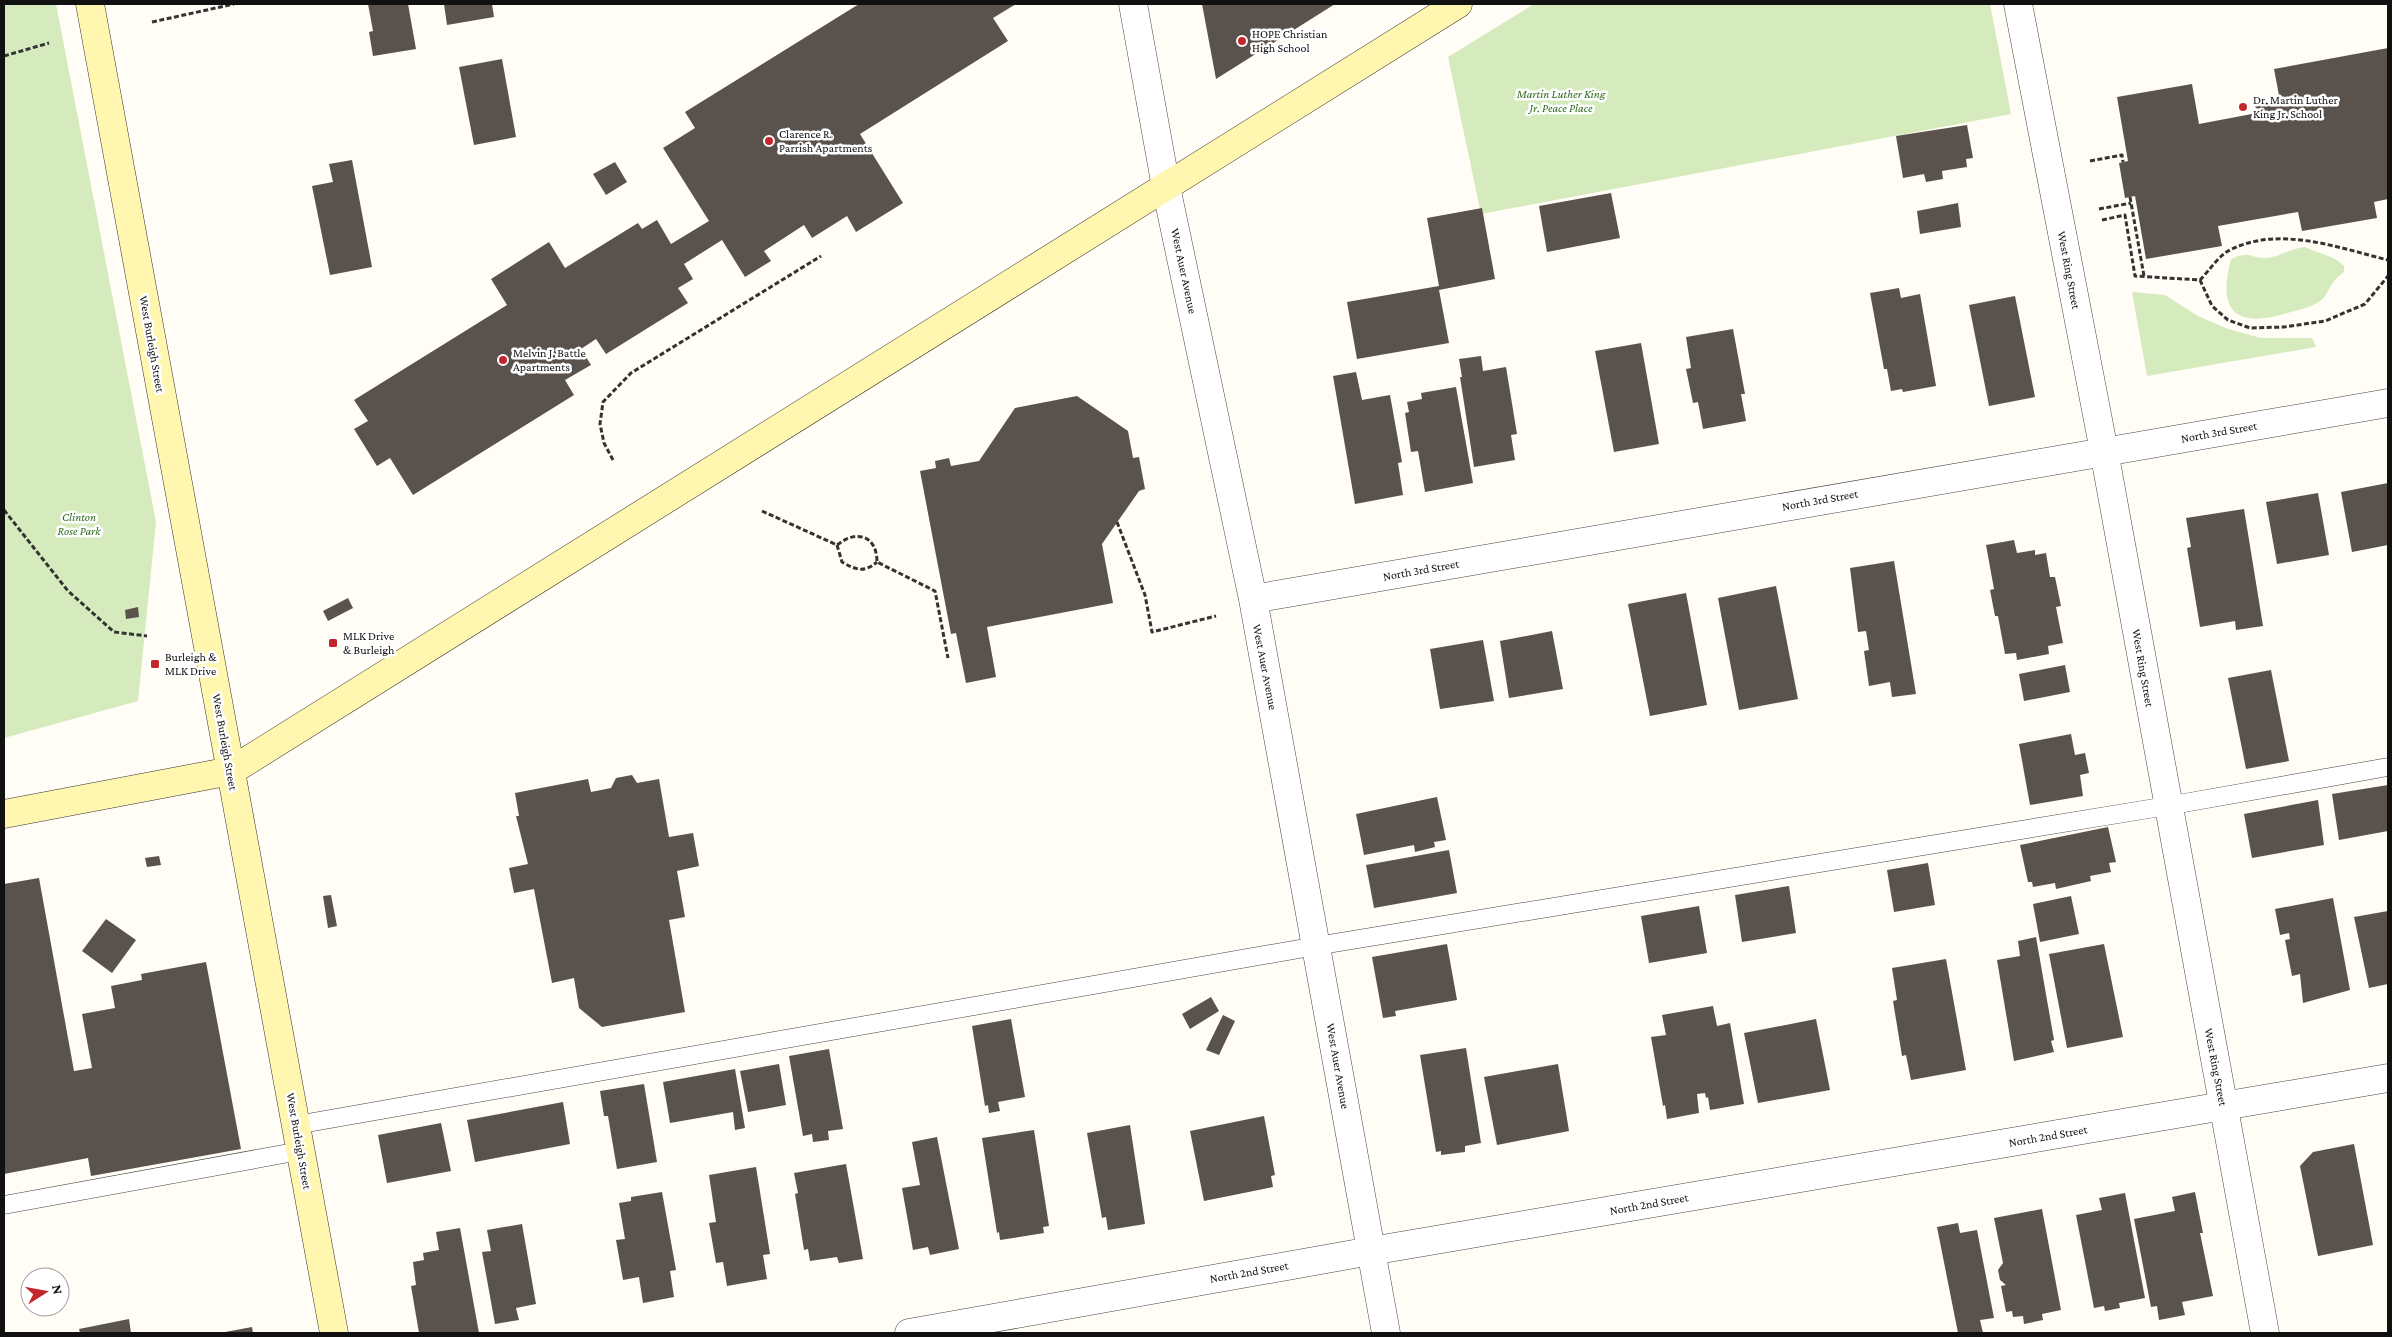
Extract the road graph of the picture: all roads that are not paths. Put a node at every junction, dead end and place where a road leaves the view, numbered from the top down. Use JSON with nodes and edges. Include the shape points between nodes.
{"nodes":[{"id":1,"x":90,"y":4,"type":"edge"},
{"id":2,"x":1133,"y":4,"type":"edge"},
{"id":3,"x":1458,"y":4,"type":"edge"},
{"id":4,"x":2018,"y":4,"type":"edge"},
{"id":5,"x":1166,"y":187,"type":"junction"},
{"id":6,"x":2388,"y":403,"type":"edge"},
{"id":7,"x":2104,"y":451,"type":"junction"},
{"id":8,"x":1252,"y":599,"type":"junction"},
{"id":9,"x":2388,"y":766,"type":"edge"},
{"id":10,"x":231,"y":771,"type":"junction"},
{"id":11,"x":2167,"y":806,"type":"junction"},
{"id":12,"x":4,"y":814,"type":"edge"},
{"id":13,"x":1316,"y":946,"type":"junction"},
{"id":14,"x":2388,"y":1078,"type":"edge"},
{"id":15,"x":2224,"y":1107,"type":"junction"},
{"id":16,"x":298,"y":1138,"type":"junction"},
{"id":17,"x":4,"y":1205,"type":"edge"},
{"id":18,"x":1372,"y":1251,"type":"junction"},
{"id":19,"x":334,"y":1333,"type":"edge"},
{"id":20,"x":909,"y":1333,"type":"edge"},
{"id":21,"x":1386,"y":1333,"type":"edge"},
{"id":22,"x":2265,"y":1333,"type":"edge"}],
"edges":[{"from":1,"to":10,"type":"main road","name":"West Burleigh Street"},
{"from":2,"to":5,"type":"street","name":"West Auer Avenue"},
{"from":3,"to":5,"type":"main road"},
{"from":4,"to":7,"type":"street","name":"West Ring Street"},
{"from":5,"to":8,"type":"street","name":"West Auer Avenue"},
{"from":5,"to":10,"type":"main road"},
{"from":6,"to":7,"type":"street","name":"North 3rd Street"},
{"from":7,"to":8,"type":"street","name":"North 3rd Street"},
{"from":7,"to":11,"type":"street","name":"West Ring Street"},
{"from":8,"to":13,"type":"street","name":"West Auer Avenue"},
{"from":9,"to":11,"type":"lane"},
{"from":10,"to":12,"type":"main road"},
{"from":10,"to":16,"type":"main road","name":"West Burleigh Street"},
{"from":11,"to":13,"type":"lane"},
{"from":11,"to":15,"type":"street","name":"West Ring Street"},
{"from":13,"to":16,"type":"lane"},
{"from":13,"to":18,"type":"street","name":"West Auer Avenue"},
{"from":14,"to":15,"type":"street","name":"North 2nd Street"},
{"from":15,"to":18,"type":"street","name":"North 2nd Street"},
{"from":15,"to":22,"type":"street","name":"West Ring Street"},
{"from":16,"to":17,"type":"lane"},
{"from":16,"to":19,"type":"main road","name":"West Burleigh Street"},
{"from":18,"to":20,"type":"street","name":"North 2nd Street"},
{"from":18,"to":21,"type":"street","name":"West Auer Avenue"}]}
